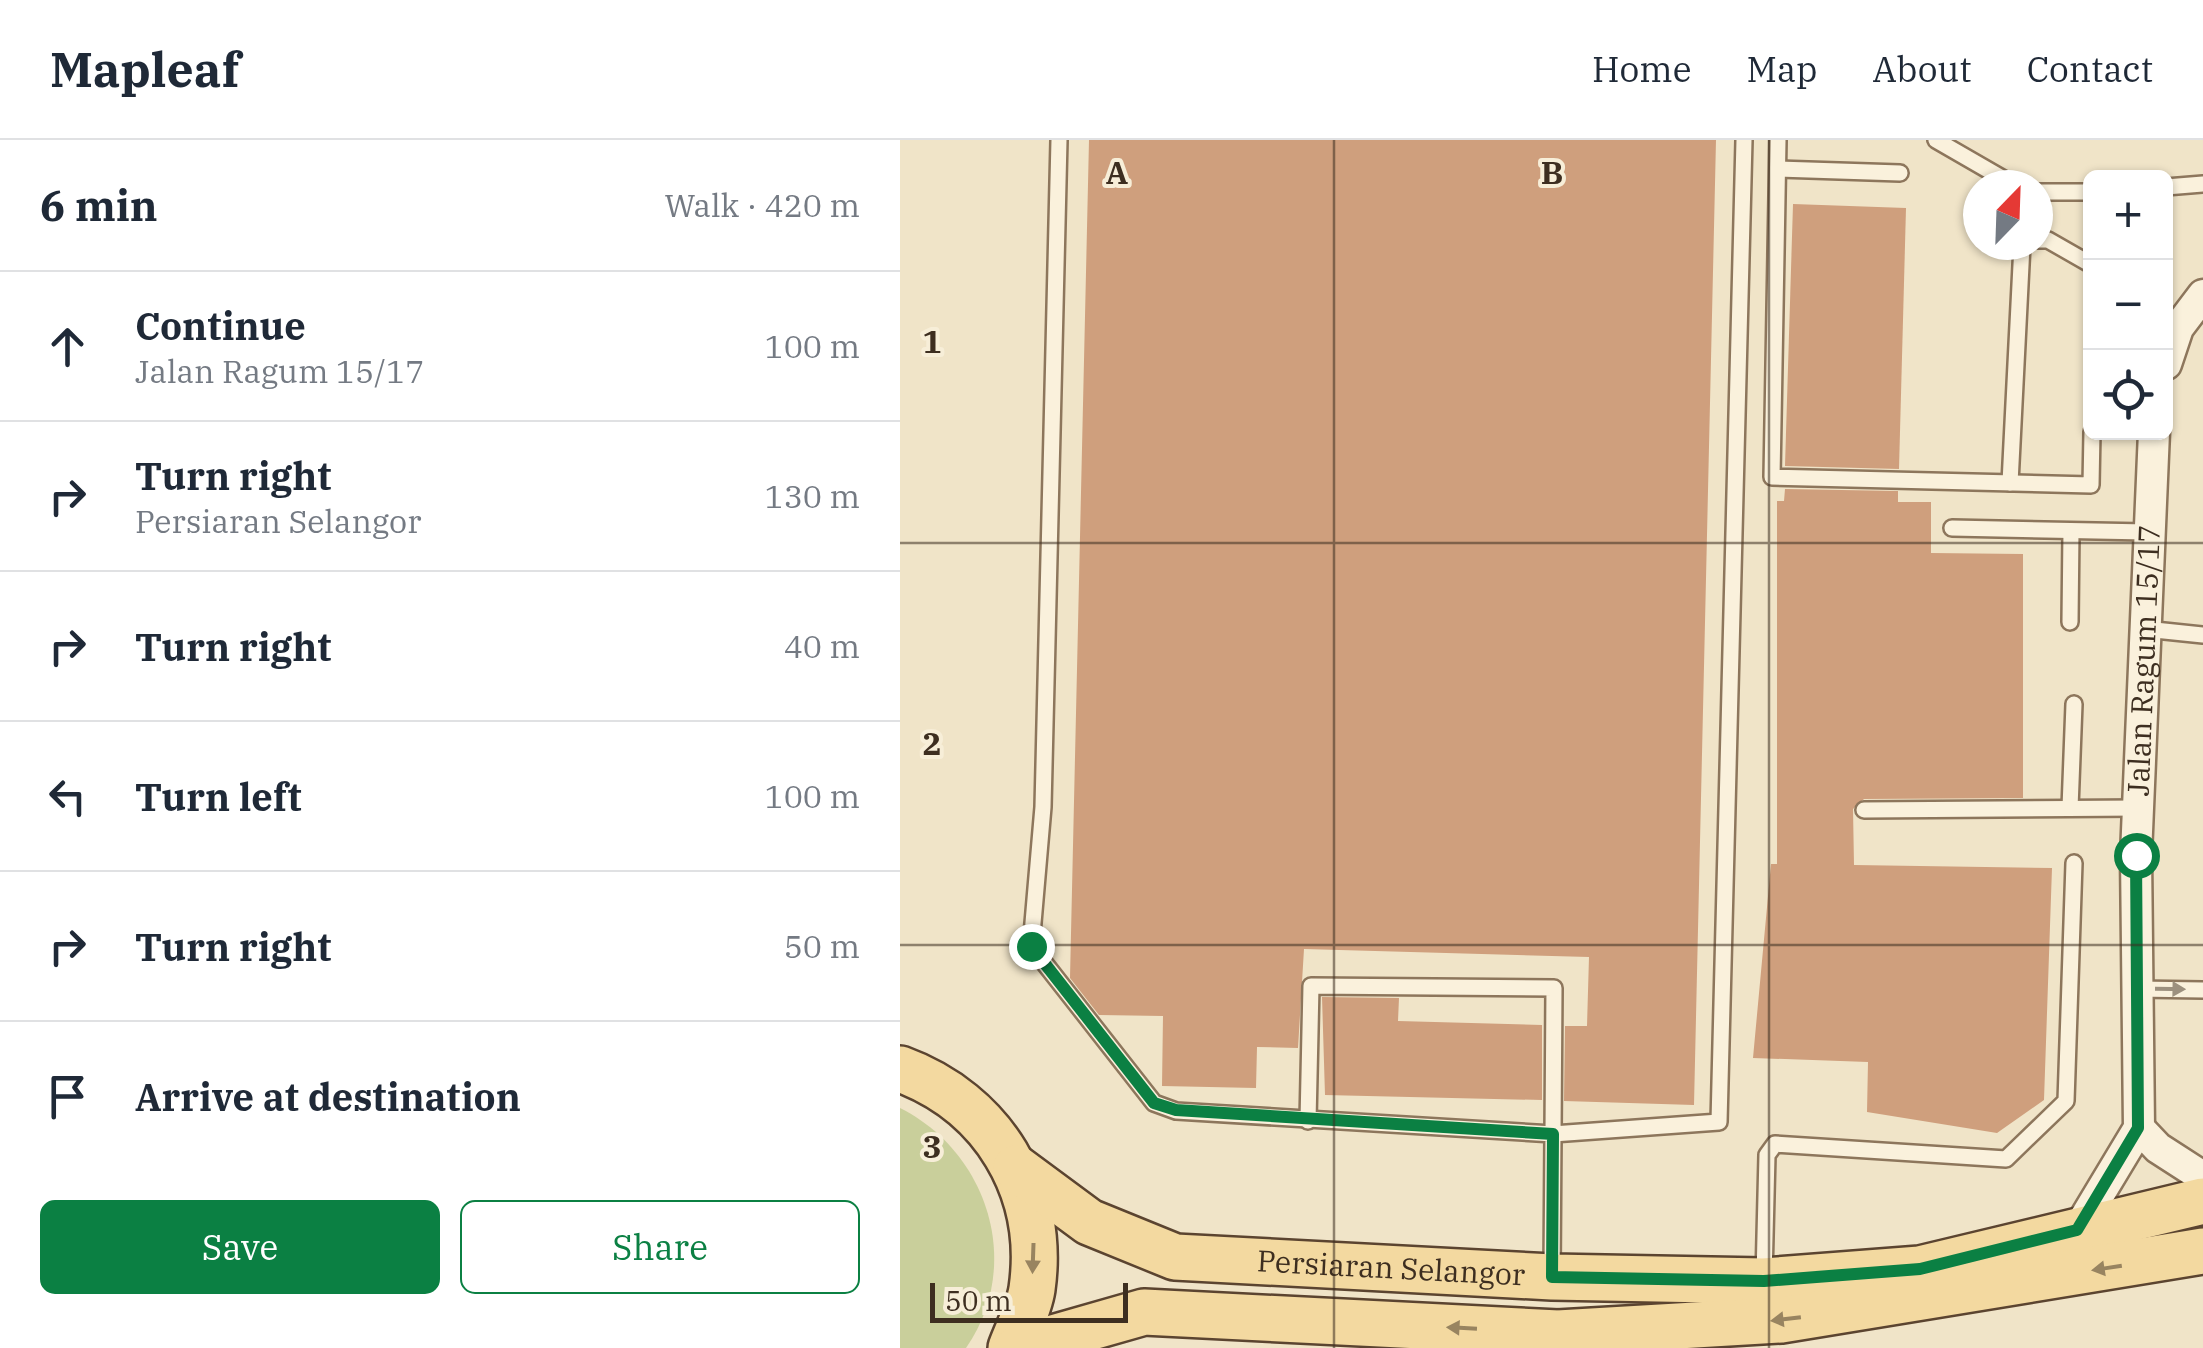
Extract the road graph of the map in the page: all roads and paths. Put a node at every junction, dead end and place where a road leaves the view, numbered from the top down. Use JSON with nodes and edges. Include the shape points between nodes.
{"nodes":[{"id":1,"x":1059,"y":140,"type":"edge"},
{"id":2,"x":1744,"y":140,"type":"edge"},
{"id":3,"x":1778,"y":140,"type":"edge"},
{"id":4,"x":1936,"y":140,"type":"edge"},
{"id":5,"x":1778,"y":169,"type":"junction"},
{"id":6,"x":1988,"y":170,"type":"edge"},
{"id":7,"x":1900,"y":173,"type":"dead end"},
{"id":8,"x":2203,"y":184,"type":"edge"},
{"id":9,"x":2173,"y":186,"type":"edge"},
{"id":10,"x":2083,"y":193,"type":"edge"},
{"id":11,"x":2053,"y":197,"type":"edge"},
{"id":12,"x":2053,"y":243,"type":"edge"},
{"id":13,"x":2021,"y":260,"type":"edge"},
{"id":14,"x":2083,"y":260,"type":"edge"},
{"id":15,"x":2203,"y":295,"type":"edge"},
{"id":16,"x":2173,"y":323,"type":"edge"},
{"id":17,"x":2092,"y":440,"type":"edge"},
{"id":18,"x":2154,"y":440,"type":"edge"},
{"id":19,"x":2010,"y":483,"type":"junction"},
{"id":20,"x":1952,"y":528,"type":"dead end"},
{"id":21,"x":2071,"y":531,"type":"junction"},
{"id":22,"x":2148,"y":532,"type":"junction"},
{"id":23,"x":2070,"y":622,"type":"dead end"},
{"id":24,"x":2145,"y":630,"type":"junction"},
{"id":25,"x":2203,"y":635,"type":"edge"},
{"id":26,"x":2074,"y":704,"type":"dead end"},
{"id":27,"x":2070,"y":808,"type":"junction"},
{"id":28,"x":2139,"y":808,"type":"junction"},
{"id":29,"x":1864,"y":810,"type":"dead end"},
{"id":30,"x":2074,"y":862,"type":"dead end"},
{"id":31,"x":2138,"y":989,"type":"junction"},
{"id":32,"x":2203,"y":990,"type":"edge"},
{"id":33,"x":900,"y":1032,"type":"edge"},
{"id":34,"x":917,"y":1075,"type":"edge"},
{"id":35,"x":1308,"y":1120,"type":"junction"},
{"id":36,"x":2138,"y":1128,"type":"junction"},
{"id":37,"x":1553,"y":1134,"type":"junction"},
{"id":38,"x":1016,"y":1168,"type":"junction"},
{"id":39,"x":2203,"y":1177,"type":"edge"},
{"id":40,"x":2203,"y":1201,"type":"edge"},
{"id":41,"x":2077,"y":1230,"type":"junction"},
{"id":42,"x":2193,"y":1260,"type":"edge"},
{"id":43,"x":1552,"y":1277,"type":"junction"},
{"id":44,"x":1764,"y":1281,"type":"junction"},
{"id":45,"x":1015,"y":1348,"type":"edge"}],
"edges":[{"from":1,"to":35,"type":"lane","via":[[1043,807],[1031,946],[1154,1103]]},
{"from":2,"to":37,"type":"lane","via":[[1719,1122]]},
{"from":3,"to":5,"type":"lane"},
{"from":4,"to":6,"type":"lane"},
{"from":5,"to":7,"type":"lane"},
{"from":5,"to":19,"type":"lane","via":[[1772,477]]},
{"from":8,"to":9,"type":"lane"},
{"from":10,"to":11,"type":"lane"},
{"from":12,"to":14,"type":"lane"},
{"from":13,"to":19,"type":"lane"},
{"from":15,"to":16,"type":"street"},
{"from":17,"to":19,"type":"lane","via":[[2091,485]]},
{"from":18,"to":22,"type":"street","name":"Jalan Ragum 15/17"},
{"from":20,"to":21,"type":"lane"},
{"from":21,"to":22,"type":"lane"},
{"from":21,"to":23,"type":"lane"},
{"from":22,"to":24,"type":"street","name":"Jalan Ragum 15/17"},
{"from":24,"to":25,"type":"lane"},
{"from":24,"to":28,"type":"street","name":"Jalan Ragum 15/17"},
{"from":26,"to":27,"type":"lane"},
{"from":27,"to":28,"type":"lane"},
{"from":27,"to":29,"type":"lane"},
{"from":28,"to":31,"type":"street","name":"Jalan Ragum 15/17"},
{"from":30,"to":44,"type":"lane","via":[[2066,1100],[2006,1158],[1775,1144],[1767,1155]]},
{"from":31,"to":32,"type":"lane","one_way":true},
{"from":31,"to":36,"type":"street","name":"Jalan Ragum 15/17"},
{"from":33,"to":34,"type":"main road"},
{"from":34,"to":38,"type":"main road","via":[[967,1104]]},
{"from":35,"to":37,"type":"lane"},
{"from":35,"to":37,"type":"lane","via":[[1311,986],[1554,988]]},
{"from":36,"to":39,"type":"street"},
{"from":36,"to":41,"type":"street"},
{"from":37,"to":43,"type":"lane"},
{"from":38,"to":43,"type":"main road","name":"Persiaran Selangor","via":[[1089,1222],[1175,1257]]},
{"from":38,"to":45,"type":"main road","one_way":true,"via":[[1034,1229],[1032,1292]]},
{"from":40,"to":41,"type":"main road","name":"Persiaran Selangor"},
{"from":41,"to":44,"type":"main road","name":"Persiaran Selangor","via":[[1920,1269]]},
{"from":42,"to":45,"type":"main road","name":"Persiaran Selangor","one_way":true,"via":[[1781,1320],[1558,1332],[1144,1312]]},
{"from":43,"to":44,"type":"main road","name":"Persiaran Selangor"}]}
